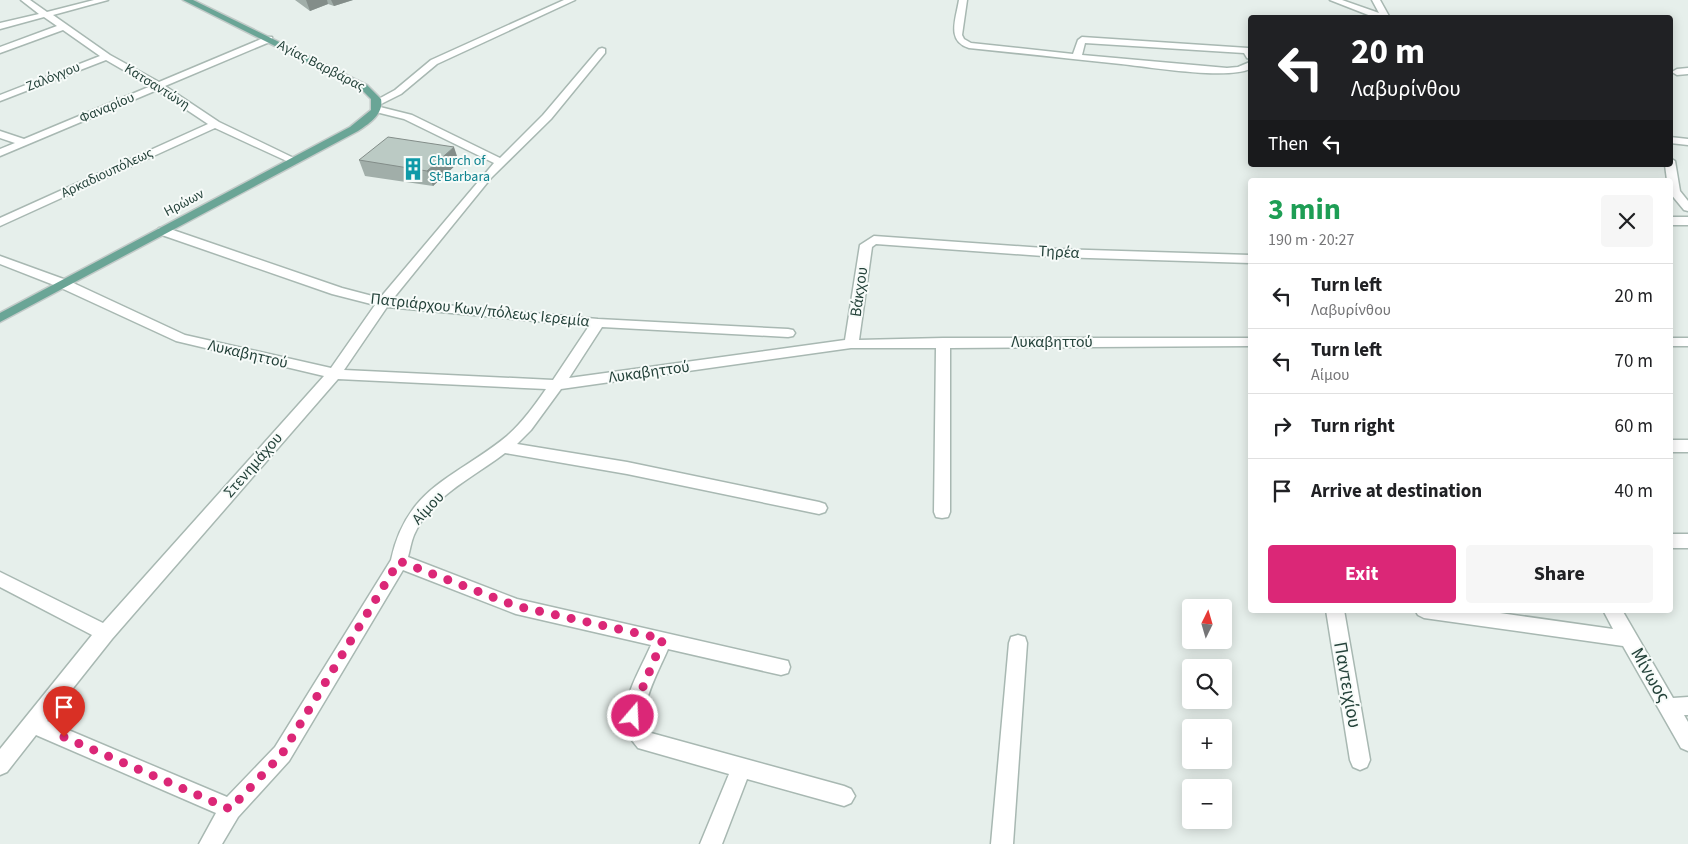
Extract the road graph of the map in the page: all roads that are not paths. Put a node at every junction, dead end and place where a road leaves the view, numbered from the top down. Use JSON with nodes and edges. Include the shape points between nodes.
{"nodes":[{"id":1,"x":25,"y":0,"type":"edge"},
{"id":2,"x":104,"y":0,"type":"edge"},
{"id":3,"x":187,"y":0,"type":"edge"},
{"id":4,"x":571,"y":0,"type":"edge"},
{"id":5,"x":963,"y":0,"type":"edge"},
{"id":6,"x":1334,"y":0,"type":"edge"},
{"id":7,"x":1376,"y":0,"type":"edge"},
{"id":8,"x":46,"y":14,"type":"junction"},
{"id":9,"x":1377,"y":15,"type":"edge"},
{"id":10,"x":1384,"y":15,"type":"edge"},
{"id":11,"x":0,"y":26,"type":"edge"},
{"id":12,"x":64,"y":27,"type":"junction"},
{"id":13,"x":269,"y":39,"type":"junction"},
{"id":14,"x":0,"y":50,"type":"edge"},
{"id":15,"x":602,"y":51,"type":"dead end"},
{"id":16,"x":1248,"y":51,"type":"edge"},
{"id":17,"x":1077,"y":55,"type":"junction"},
{"id":18,"x":107,"y":57,"type":"junction"},
{"id":19,"x":1248,"y":66,"type":"edge"},
{"id":20,"x":1688,"y":71,"type":"edge"},
{"id":21,"x":1677,"y":72,"type":"dead end"},
{"id":22,"x":158,"y":86,"type":"junction"},
{"id":23,"x":0,"y":98,"type":"edge"},
{"id":24,"x":377,"y":105,"type":"junction"},
{"id":25,"x":215,"y":124,"type":"junction"},
{"id":26,"x":0,"y":134,"type":"edge"},
{"id":27,"x":1673,"y":140,"type":"edge"},
{"id":28,"x":1688,"y":142,"type":"edge"},
{"id":29,"x":24,"y":143,"type":"junction"},
{"id":30,"x":0,"y":153,"type":"edge"},
{"id":31,"x":295,"y":161,"type":"junction"},
{"id":32,"x":500,"y":162,"type":"junction"},
{"id":33,"x":1673,"y":184,"type":"edge"},
{"id":34,"x":1688,"y":208,"type":"edge"},
{"id":35,"x":1673,"y":221,"type":"edge"},
{"id":36,"x":1688,"y":221,"type":"edge"},
{"id":37,"x":0,"y":222,"type":"edge"},
{"id":38,"x":163,"y":231,"type":"junction"},
{"id":39,"x":868,"y":242,"type":"joint"},
{"id":40,"x":1248,"y":259,"type":"edge"},
{"id":41,"x":0,"y":260,"type":"edge"},
{"id":42,"x":64,"y":284,"type":"junction"},
{"id":43,"x":383,"y":303,"type":"junction"},
{"id":44,"x":0,"y":318,"type":"edge"},
{"id":45,"x":598,"y":323,"type":"junction"},
{"id":46,"x":788,"y":333,"type":"dead end"},
{"id":47,"x":943,"y":342,"type":"junction"},
{"id":48,"x":1248,"y":342,"type":"edge"},
{"id":49,"x":1673,"y":342,"type":"edge"},
{"id":50,"x":1688,"y":342,"type":"edge"},
{"id":51,"x":852,"y":344,"type":"junction"},
{"id":52,"x":334,"y":374,"type":"junction"},
{"id":53,"x":556,"y":386,"type":"junction"},
{"id":54,"x":1673,"y":446,"type":"edge"},
{"id":55,"x":1688,"y":446,"type":"edge"},
{"id":56,"x":501,"y":447,"type":"junction"},
{"id":57,"x":819,"y":508,"type":"dead end"},
{"id":58,"x":942,"y":512,"type":"dead end"},
{"id":59,"x":1673,"y":541,"type":"edge"},
{"id":60,"x":1688,"y":541,"type":"edge"},
{"id":61,"x":399,"y":561,"type":"junction"},
{"id":62,"x":0,"y":579,"type":"edge"},
{"id":63,"x":1336,"y":613,"type":"edge"},
{"id":64,"x":1445,"y":613,"type":"edge"},
{"id":65,"x":1614,"y":613,"type":"edge"},
{"id":66,"x":105,"y":633,"type":"junction"},
{"id":67,"x":663,"y":639,"type":"junction"},
{"id":68,"x":1629,"y":639,"type":"junction"},
{"id":69,"x":1018,"y":643,"type":"dead end"},
{"id":70,"x":781,"y":667,"type":"dead end"},
{"id":71,"x":1688,"y":706,"type":"edge"},
{"id":72,"x":1668,"y":707,"type":"junction"},
{"id":73,"x":33,"y":724,"type":"junction"},
{"id":74,"x":1688,"y":740,"type":"edge"},
{"id":75,"x":1360,"y":760,"type":"dead end"},
{"id":76,"x":0,"y":765,"type":"edge"},
{"id":77,"x":741,"y":769,"type":"junction"},
{"id":78,"x":844,"y":796,"type":"dead end"},
{"id":79,"x":230,"y":809,"type":"junction"},
{"id":80,"x":210,"y":844,"type":"edge"},
{"id":81,"x":711,"y":844,"type":"edge"},
{"id":82,"x":1002,"y":844,"type":"edge"}],
"edges":[{"from":1,"to":8,"type":"street","name":"Κατσαντώνη"},
{"from":2,"to":8,"type":"street"},
{"from":3,"to":13,"type":"main road","name":"Αγίας Βαρβάρας"},
{"from":4,"to":24,"type":"street","via":[[434,62]]},
{"from":5,"to":17,"type":"street","via":[[960,40],[982,47]]},
{"from":6,"to":9,"type":"street"},
{"from":7,"to":10,"type":"street"},
{"from":8,"to":11,"type":"street"},
{"from":8,"to":12,"type":"street","name":"Κατσαντώνη"},
{"from":12,"to":14,"type":"street"},
{"from":12,"to":18,"type":"street","name":"Κατσαντώνη"},
{"from":13,"to":22,"type":"street","name":"Φαναρίου"},
{"from":13,"to":24,"type":"main road","name":"Αγίας Βαρβάρας","via":[[364,87],[373,94]]},
{"from":15,"to":32,"type":"street","via":[[547,117]]},
{"from":16,"to":17,"type":"street","via":[[1082,40]]},
{"from":17,"to":19,"type":"street","via":[[1227,71]]},
{"from":18,"to":22,"type":"street","name":"Κατσαντώνη"},
{"from":18,"to":23,"type":"street","name":"Ζαλόγγου"},
{"from":20,"to":21,"type":"street"},
{"from":22,"to":25,"type":"street","name":"Κατσαντώνη"},
{"from":22,"to":29,"type":"street","name":"Φαναρίου"},
{"from":24,"to":31,"type":"main road","name":"Ηρώων","via":[[372,116],[354,129]]},
{"from":24,"to":32,"type":"street","name":"Αγίας Βαρβάρας"},
{"from":25,"to":31,"type":"street","name":"Κατσαντώνη"},
{"from":25,"to":37,"type":"street","name":"Αρκαδιουπόλεως"},
{"from":26,"to":29,"type":"street"},
{"from":27,"to":28,"type":"street"},
{"from":29,"to":30,"type":"street","name":"Φαναρίου"},
{"from":31,"to":38,"type":"main road","name":"Ηρώων"},
{"from":32,"to":43,"type":"street","name":"Στενημάχου"},
{"from":33,"to":34,"type":"street","via":[[1674,191]]},
{"from":35,"to":36,"type":"street"},
{"from":38,"to":42,"type":"main road","name":"Ηρώων"},
{"from":38,"to":43,"type":"street","name":"Πατριάρχου Κων/πόλεως Ιερεμία","via":[[337,291]]},
{"from":39,"to":40,"type":"street","name":"Τηρέα","via":[[880,240],[1057,253]]},
{"from":39,"to":51,"type":"street","name":"Βάκχου"},
{"from":41,"to":42,"type":"street","name":"Λυκαβηττού"},
{"from":42,"to":44,"type":"main road","name":"Ηρώων"},
{"from":42,"to":52,"type":"street","name":"Λυκαβηττού","via":[[181,338]]},
{"from":43,"to":45,"type":"street","name":"Πατριάρχου Κων/πόλεως Ιερεμία"},
{"from":43,"to":52,"type":"street","name":"Στενημάχου"},
{"from":45,"to":46,"type":"street","name":"Πατριάρχου Κων/πόλεως Ιερεμία"},
{"from":45,"to":53,"type":"street","name":"Αίμου"},
{"from":47,"to":48,"type":"street","name":"Λυκαβηττού"},
{"from":47,"to":51,"type":"street","name":"Λυκαβηττού"},
{"from":47,"to":58,"type":"street"},
{"from":49,"to":50,"type":"street"},
{"from":51,"to":53,"type":"street","name":"Λυκαβηττού"},
{"from":52,"to":53,"type":"street","name":"Λυκαβηττού"},
{"from":52,"to":66,"type":"street","name":"Στενημάχου"},
{"from":53,"to":56,"type":"street","name":"Αίμου","via":[[525,427]]},
{"from":54,"to":55,"type":"street"},
{"from":56,"to":57,"type":"street","via":[[627,468]]},
{"from":56,"to":61,"type":"street","name":"Αίμου","via":[[434,497],[417,515],[405,534]]},
{"from":59,"to":60,"type":"street"},
{"from":61,"to":67,"type":"street","via":[[516,606]]},
{"from":61,"to":79,"type":"street","name":"Αίμου","via":[[282,754]]},
{"from":62,"to":66,"type":"street"},
{"from":63,"to":75,"type":"street","name":"Παντειχίου"},
{"from":64,"to":68,"type":"street"},
{"from":65,"to":68,"type":"street","name":"Μίνωος"},
{"from":66,"to":73,"type":"street","name":"Στενημάχου"},
{"from":67,"to":70,"type":"street"},
{"from":67,"to":77,"type":"street","via":[[635,706],[634,726],[638,734],[652,744]]},
{"from":68,"to":72,"type":"street","name":"Μίνωος"},
{"from":69,"to":82,"type":"street"},
{"from":71,"to":72,"type":"street"},
{"from":72,"to":74,"type":"street","name":"Μίνωος"},
{"from":73,"to":76,"type":"street","name":"Στενημάχου"},
{"from":73,"to":79,"type":"street"},
{"from":77,"to":78,"type":"street"},
{"from":77,"to":81,"type":"street"},
{"from":79,"to":80,"type":"street","name":"Αίμου"}]}
